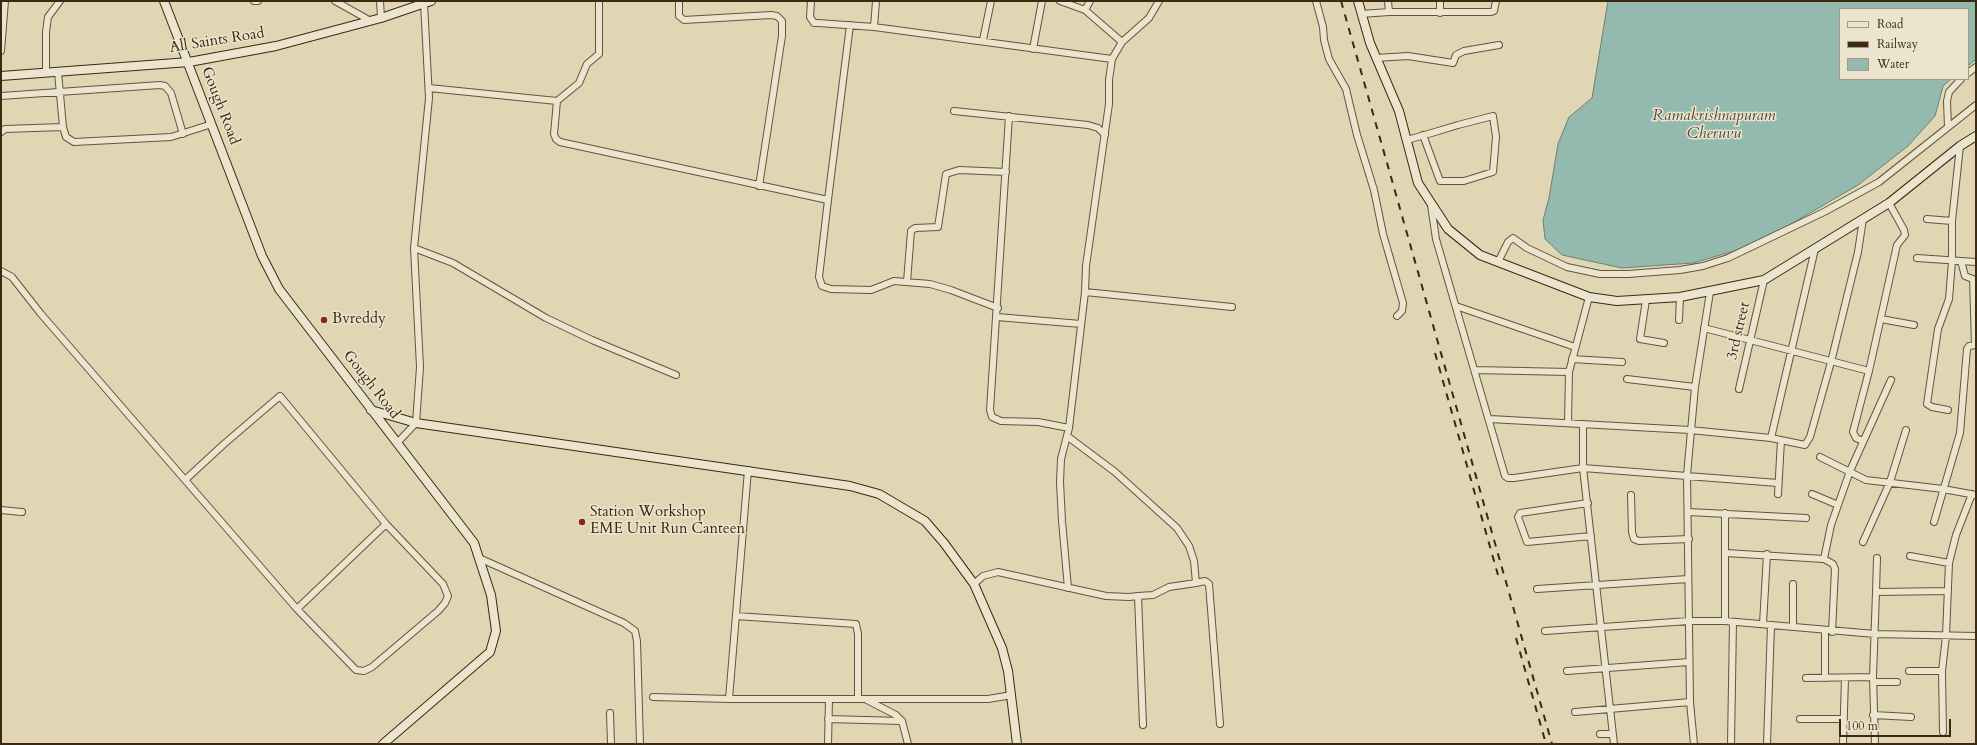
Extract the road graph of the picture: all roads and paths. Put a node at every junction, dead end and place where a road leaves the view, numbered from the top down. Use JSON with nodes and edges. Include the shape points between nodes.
{"nodes":[{"id":1,"x":5,"y":1,"type":"edge"},
{"id":2,"x":60,"y":1,"type":"edge"},
{"id":3,"x":164,"y":1,"type":"edge"},
{"id":4,"x":254,"y":1,"type":"edge"},
{"id":5,"x":258,"y":1,"type":"edge"},
{"id":6,"x":334,"y":1,"type":"edge"},
{"id":7,"x":380,"y":1,"type":"edge"},
{"id":8,"x":598,"y":1,"type":"edge"},
{"id":9,"x":679,"y":1,"type":"edge"},
{"id":10,"x":811,"y":1,"type":"edge"},
{"id":11,"x":876,"y":1,"type":"edge"},
{"id":12,"x":991,"y":1,"type":"edge"},
{"id":13,"x":1042,"y":1,"type":"edge"},
{"id":14,"x":1060,"y":1,"type":"edge"},
{"id":15,"x":1090,"y":1,"type":"edge"},
{"id":16,"x":1159,"y":1,"type":"edge"},
{"id":17,"x":1316,"y":1,"type":"edge"},
{"id":18,"x":1358,"y":1,"type":"edge"},
{"id":19,"x":1388,"y":1,"type":"edge"},
{"id":20,"x":1440,"y":1,"type":"edge"},
{"id":21,"x":1496,"y":1,"type":"edge"},
{"id":22,"x":427,"y":2,"type":"edge"},
{"id":23,"x":1085,"y":10,"type":"junction"},
{"id":24,"x":1389,"y":12,"type":"junction"},
{"id":25,"x":1440,"y":13,"type":"junction"},
{"id":26,"x":1361,"y":14,"type":"junction"},
{"id":27,"x":381,"y":18,"type":"junction"},
{"id":28,"x":369,"y":20,"type":"junction"},
{"id":29,"x":850,"y":25,"type":"junction"},
{"id":30,"x":874,"y":27,"type":"junction"},
{"id":31,"x":983,"y":40,"type":"junction"},
{"id":32,"x":1122,"y":42,"type":"junction"},
{"id":33,"x":1499,"y":45,"type":"dead end"},
{"id":34,"x":1033,"y":49,"type":"junction"},
{"id":35,"x":1,"y":51,"type":"edge"},
{"id":36,"x":1376,"y":58,"type":"junction"},
{"id":37,"x":1112,"y":59,"type":"junction"},
{"id":38,"x":189,"y":62,"type":"junction"},
{"id":39,"x":58,"y":72,"type":"junction"},
{"id":40,"x":46,"y":73,"type":"junction"},
{"id":41,"x":1,"y":76,"type":"edge"},
{"id":42,"x":1960,"y":80,"type":"edge"},
{"id":43,"x":429,"y":88,"type":"junction"},
{"id":44,"x":60,"y":91,"type":"junction"},
{"id":45,"x":1,"y":96,"type":"edge"},
{"id":46,"x":557,"y":101,"type":"junction"},
{"id":47,"x":1976,"y":105,"type":"edge"},
{"id":48,"x":954,"y":111,"type":"dead end"},
{"id":49,"x":1009,"y":116,"type":"junction"},
{"id":50,"x":212,"y":124,"type":"junction"},
{"id":51,"x":63,"y":127,"type":"junction"},
{"id":52,"x":1948,"y":127,"type":"junction"},
{"id":53,"x":1,"y":132,"type":"edge"},
{"id":54,"x":183,"y":134,"type":"junction"},
{"id":55,"x":1105,"y":135,"type":"junction"},
{"id":56,"x":1423,"y":135,"type":"junction"},
{"id":57,"x":1976,"y":136,"type":"edge"},
{"id":58,"x":1407,"y":140,"type":"junction"},
{"id":59,"x":1960,"y":146,"type":"junction"},
{"id":60,"x":1006,"y":172,"type":"junction"},
{"id":61,"x":759,"y":186,"type":"junction"},
{"id":62,"x":828,"y":200,"type":"junction"},
{"id":63,"x":1889,"y":202,"type":"junction"},
{"id":64,"x":1431,"y":204,"type":"junction"},
{"id":65,"x":1863,"y":219,"type":"junction"},
{"id":66,"x":1928,"y":219,"type":"dead end"},
{"id":67,"x":1952,"y":221,"type":"junction"},
{"id":68,"x":414,"y":248,"type":"junction"},
{"id":69,"x":1815,"y":249,"type":"junction"},
{"id":70,"x":1917,"y":258,"type":"dead end"},
{"id":71,"x":1952,"y":261,"type":"junction"},
{"id":72,"x":1961,"y":261,"type":"junction"},
{"id":73,"x":1498,"y":262,"type":"junction"},
{"id":74,"x":1976,"y":262,"type":"edge"},
{"id":75,"x":1,"y":271,"type":"edge"},
{"id":76,"x":1764,"y":280,"type":"junction"},
{"id":77,"x":907,"y":282,"type":"junction"},
{"id":78,"x":1085,"y":292,"type":"junction"},
{"id":79,"x":1710,"y":292,"type":"junction"},
{"id":80,"x":1588,"y":297,"type":"junction"},
{"id":81,"x":1680,"y":297,"type":"junction"},
{"id":82,"x":1646,"y":300,"type":"junction"},
{"id":83,"x":1456,"y":306,"type":"junction"},
{"id":84,"x":1232,"y":307,"type":"dead end"},
{"id":85,"x":998,"y":308,"type":"junction"},
{"id":86,"x":1397,"y":316,"type":"dead end"},
{"id":87,"x":997,"y":317,"type":"junction"},
{"id":88,"x":1881,"y":319,"type":"junction"},
{"id":89,"x":1679,"y":320,"type":"dead end"},
{"id":90,"x":1081,"y":324,"type":"junction"},
{"id":91,"x":1914,"y":325,"type":"dead end"},
{"id":92,"x":1704,"y":328,"type":"junction"},
{"id":93,"x":1750,"y":340,"type":"junction"},
{"id":94,"x":1664,"y":342,"type":"dead end"},
{"id":95,"x":1976,"y":345,"type":"edge"},
{"id":96,"x":1575,"y":347,"type":"junction"},
{"id":97,"x":1791,"y":351,"type":"junction"},
{"id":98,"x":1572,"y":359,"type":"junction"},
{"id":99,"x":1622,"y":362,"type":"dead end"},
{"id":100,"x":1831,"y":362,"type":"junction"},
{"id":101,"x":1475,"y":370,"type":"junction"},
{"id":102,"x":1869,"y":371,"type":"junction"},
{"id":103,"x":1570,"y":372,"type":"junction"},
{"id":104,"x":676,"y":375,"type":"dead end"},
{"id":105,"x":1628,"y":379,"type":"dead end"},
{"id":106,"x":1891,"y":380,"type":"dead end"},
{"id":107,"x":1695,"y":387,"type":"junction"},
{"id":108,"x":1739,"y":389,"type":"dead end"},
{"id":109,"x":371,"y":410,"type":"junction"},
{"id":110,"x":1948,"y":410,"type":"dead end"},
{"id":111,"x":1490,"y":419,"type":"junction"},
{"id":112,"x":416,"y":423,"type":"junction"},
{"id":113,"x":1568,"y":423,"type":"junction"},
{"id":114,"x":1583,"y":424,"type":"junction"},
{"id":115,"x":1069,"y":428,"type":"junction"},
{"id":116,"x":1690,"y":430,"type":"junction"},
{"id":117,"x":1906,"y":430,"type":"dead end"},
{"id":118,"x":1067,"y":436,"type":"junction"},
{"id":119,"x":1771,"y":438,"type":"junction"},
{"id":120,"x":1781,"y":440,"type":"junction"},
{"id":121,"x":398,"y":442,"type":"junction"},
{"id":122,"x":1864,"y":442,"type":"junction"},
{"id":123,"x":1820,"y":457,"type":"dead end"},
{"id":124,"x":1583,"y":468,"type":"junction"},
{"id":125,"x":748,"y":470,"type":"junction"},
{"id":126,"x":1850,"y":471,"type":"junction"},
{"id":127,"x":1687,"y":476,"type":"junction"},
{"id":128,"x":185,"y":480,"type":"junction"},
{"id":129,"x":1890,"y":482,"type":"junction"},
{"id":130,"x":1778,"y":483,"type":"junction"},
{"id":131,"x":1943,"y":489,"type":"junction"},
{"id":132,"x":1778,"y":494,"type":"dead end"},
{"id":133,"x":1812,"y":494,"type":"dead end"},
{"id":134,"x":1631,"y":495,"type":"dead end"},
{"id":135,"x":1974,"y":495,"type":"edge"},
{"id":136,"x":1588,"y":503,"type":"junction"},
{"id":137,"x":1838,"y":505,"type":"junction"},
{"id":138,"x":1,"y":510,"type":"edge"},
{"id":139,"x":22,"y":512,"type":"dead end"},
{"id":140,"x":1688,"y":512,"type":"junction"},
{"id":141,"x":1725,"y":513,"type":"junction"},
{"id":142,"x":1806,"y":518,"type":"dead end"},
{"id":143,"x":1934,"y":522,"type":"dead end"},
{"id":144,"x":386,"y":524,"type":"junction"},
{"id":145,"x":1591,"y":536,"type":"junction"},
{"id":146,"x":1689,"y":539,"type":"junction"},
{"id":147,"x":1864,"y":542,"type":"dead end"},
{"id":148,"x":1726,"y":553,"type":"junction"},
{"id":149,"x":1766,"y":554,"type":"junction"},
{"id":150,"x":1910,"y":556,"type":"dead end"},
{"id":151,"x":479,"y":558,"type":"junction"},
{"id":152,"x":1877,"y":558,"type":"dead end"},
{"id":153,"x":1824,"y":559,"type":"junction"},
{"id":154,"x":1949,"y":563,"type":"junction"},
{"id":155,"x":1688,"y":580,"type":"junction"},
{"id":156,"x":1196,"y":583,"type":"junction"},
{"id":157,"x":974,"y":584,"type":"junction"},
{"id":158,"x":1596,"y":584,"type":"junction"},
{"id":159,"x":1793,"y":584,"type":"dead end"},
{"id":160,"x":1068,"y":588,"type":"junction"},
{"id":161,"x":1537,"y":589,"type":"dead end"},
{"id":162,"x":1948,"y":591,"type":"junction"},
{"id":163,"x":1876,"y":592,"type":"junction"},
{"id":164,"x":1138,"y":596,"type":"junction"},
{"id":165,"x":297,"y":609,"type":"junction"},
{"id":166,"x":736,"y":616,"type":"junction"},
{"id":167,"x":1689,"y":621,"type":"junction"},
{"id":168,"x":1725,"y":621,"type":"junction"},
{"id":169,"x":1733,"y":622,"type":"junction"},
{"id":170,"x":1763,"y":624,"type":"junction"},
{"id":171,"x":1771,"y":625,"type":"junction"},
{"id":172,"x":1793,"y":626,"type":"junction"},
{"id":173,"x":1602,"y":627,"type":"junction"},
{"id":174,"x":1545,"y":630,"type":"dead end"},
{"id":175,"x":1825,"y":631,"type":"junction"},
{"id":176,"x":1832,"y":632,"type":"junction"},
{"id":177,"x":1875,"y":634,"type":"junction"},
{"id":178,"x":1946,"y":636,"type":"junction"},
{"id":179,"x":1976,"y":636,"type":"edge"},
{"id":180,"x":1689,"y":662,"type":"junction"},
{"id":181,"x":1605,"y":668,"type":"junction"},
{"id":182,"x":1567,"y":671,"type":"dead end"},
{"id":183,"x":1909,"y":671,"type":"dead end"},
{"id":184,"x":1942,"y":671,"type":"junction"},
{"id":185,"x":1806,"y":678,"type":"dead end"},
{"id":186,"x":1824,"y":678,"type":"junction"},
{"id":187,"x":1845,"y":678,"type":"junction"},
{"id":188,"x":1873,"y":680,"type":"junction"},
{"id":189,"x":1897,"y":682,"type":"dead end"},
{"id":190,"x":1012,"y":695,"type":"junction"},
{"id":191,"x":653,"y":697,"type":"dead end"},
{"id":192,"x":729,"y":699,"type":"junction"},
{"id":193,"x":829,"y":699,"type":"junction"},
{"id":194,"x":861,"y":699,"type":"junction"},
{"id":195,"x":1690,"y":702,"type":"junction"},
{"id":196,"x":1610,"y":708,"type":"junction"},
{"id":197,"x":1575,"y":712,"type":"dead end"},
{"id":198,"x":610,"y":713,"type":"dead end"},
{"id":199,"x":1873,"y":715,"type":"junction"},
{"id":200,"x":1911,"y":717,"type":"dead end"},
{"id":201,"x":828,"y":719,"type":"junction"},
{"id":202,"x":1800,"y":719,"type":"dead end"},
{"id":203,"x":1844,"y":719,"type":"junction"},
{"id":204,"x":902,"y":721,"type":"junction"},
{"id":205,"x":1220,"y":724,"type":"dead end"},
{"id":206,"x":1143,"y":725,"type":"dead end"},
{"id":207,"x":1943,"y":732,"type":"dead end"},
{"id":208,"x":1600,"y":734,"type":"dead end"},
{"id":209,"x":1612,"y":734,"type":"junction"},
{"id":210,"x":384,"y":744,"type":"edge"},
{"id":211,"x":610,"y":744,"type":"edge"},
{"id":212,"x":640,"y":744,"type":"edge"},
{"id":213,"x":828,"y":744,"type":"edge"},
{"id":214,"x":908,"y":744,"type":"edge"},
{"id":215,"x":1017,"y":744,"type":"edge"},
{"id":216,"x":1614,"y":744,"type":"edge"},
{"id":217,"x":1694,"y":744,"type":"edge"},
{"id":218,"x":1731,"y":744,"type":"edge"},
{"id":219,"x":1767,"y":744,"type":"edge"},
{"id":220,"x":1843,"y":744,"type":"edge"},
{"id":221,"x":1875,"y":744,"type":"edge"}],
"edges":[{"from":1,"to":35,"type":"street"},
{"from":2,"to":40,"type":"street","via":[[48,17]]},
{"from":3,"to":38,"type":"street","name":"Gough Road"},
{"from":4,"to":5,"type":"street"},
{"from":6,"to":28,"type":"street"},
{"from":7,"to":27,"type":"street"},
{"from":8,"to":46,"type":"street","via":[[599,54],[588,64],[579,84]]},
{"from":9,"to":61,"type":"street","via":[[679,16],[684,20],[771,15],[782,21],[782,36]]},
{"from":10,"to":29,"type":"street","via":[[810,17],[814,22]]},
{"from":11,"to":30,"type":"street"},
{"from":12,"to":31,"type":"street"},
{"from":13,"to":34,"type":"street"},
{"from":14,"to":23,"type":"street"},
{"from":15,"to":23,"type":"street"},
{"from":16,"to":32,"type":"street","via":[[1149,18]]},
{"from":17,"to":86,"type":"street","via":[[1329,59],[1346,89],[1374,190],[1403,303],[1402,311]]},
{"from":18,"to":26,"type":"street"},
{"from":19,"to":24,"type":"street"},
{"from":20,"to":25,"type":"street"},
{"from":21,"to":25,"type":"street","via":[[1494,11],[1491,12]]},
{"from":22,"to":27,"type":"street","name":"All Saints Road"},
{"from":22,"to":43,"type":"street"},
{"from":23,"to":32,"type":"street"},
{"from":24,"to":25,"type":"street"},
{"from":24,"to":26,"type":"street"},
{"from":26,"to":36,"type":"street"},
{"from":27,"to":28,"type":"street","name":"All Saints Road"},
{"from":28,"to":38,"type":"street","name":"All Saints Road","via":[[276,46]]},
{"from":29,"to":30,"type":"street"},
{"from":29,"to":62,"type":"street"},
{"from":30,"to":31,"type":"street"},
{"from":31,"to":34,"type":"street"},
{"from":32,"to":37,"type":"street"},
{"from":33,"to":36,"type":"street","via":[[1464,51],[1456,55],[1453,63],[1408,56]]},
{"from":34,"to":37,"type":"street"},
{"from":36,"to":58,"type":"street","via":[[1399,111]]},
{"from":37,"to":55,"type":"street"},
{"from":38,"to":39,"type":"street","name":"All Saints Road"},
{"from":38,"to":50,"type":"street","name":"Gough Road"},
{"from":39,"to":40,"type":"street","name":"All Saints Road"},
{"from":39,"to":44,"type":"street"},
{"from":40,"to":41,"type":"street","name":"All Saints Road"},
{"from":42,"to":52,"type":"street","via":[[1949,92]]},
{"from":43,"to":46,"type":"street"},
{"from":43,"to":68,"type":"street"},
{"from":44,"to":45,"type":"street"},
{"from":44,"to":51,"type":"street"},
{"from":44,"to":54,"type":"street","via":[[153,84],[165,86],[171,93]]},
{"from":46,"to":61,"type":"street","via":[[554,134],[560,142]]},
{"from":47,"to":52,"type":"street"},
{"from":48,"to":49,"type":"street"},
{"from":49,"to":55,"type":"street","via":[[1095,126]]},
{"from":49,"to":60,"type":"street"},
{"from":50,"to":54,"type":"street"},
{"from":50,"to":109,"type":"street","name":"Gough Road","via":[[262,256],[279,288]]},
{"from":51,"to":53,"type":"street","via":[[5,129]]},
{"from":51,"to":54,"type":"street","via":[[66,138],[74,142],[171,137]]},
{"from":52,"to":73,"type":"street","via":[[1879,182],[1735,255],[1703,266],[1628,274],[1580,271],[1527,248],[1513,238],[1508,242]]},
{"from":55,"to":78,"type":"street","via":[[1086,266]]},
{"from":56,"to":56,"type":"street","via":[[1492,116],[1496,137],[1493,172],[1464,180],[1440,181]]},
{"from":56,"to":58,"type":"street"},
{"from":57,"to":59,"type":"street"},
{"from":58,"to":64,"type":"street","via":[[1418,183]]},
{"from":59,"to":63,"type":"street"},
{"from":59,"to":67,"type":"street"},
{"from":60,"to":77,"type":"street","via":[[959,170],[946,174],[938,227],[915,228],[911,231]]},
{"from":60,"to":85,"type":"street"},
{"from":61,"to":62,"type":"street"},
{"from":62,"to":77,"type":"street","via":[[819,278],[822,286],[831,289],[872,290],[894,281]]},
{"from":63,"to":65,"type":"street"},
{"from":63,"to":88,"type":"street","via":[[1905,235],[1897,245]]},
{"from":64,"to":73,"type":"street","via":[[1448,229],[1480,254]]},
{"from":64,"to":83,"type":"street","via":[[1436,239]]},
{"from":65,"to":69,"type":"street"},
{"from":65,"to":100,"type":"street","via":[[1858,252]]},
{"from":66,"to":67,"type":"street"},
{"from":67,"to":71,"type":"street"},
{"from":68,"to":104,"type":"street","via":[[453,263],[546,318]]},
{"from":68,"to":112,"type":"street","via":[[420,367]]},
{"from":69,"to":76,"type":"street"},
{"from":69,"to":97,"type":"street"},
{"from":70,"to":71,"type":"street"},
{"from":71,"to":72,"type":"street"},
{"from":71,"to":110,"type":"street","via":[[1949,299],[1938,329],[1927,404]]},
{"from":72,"to":74,"type":"street"},
{"from":72,"to":95,"type":"street","via":[[1965,276],[1973,279]]},
{"from":73,"to":80,"type":"street"},
{"from":75,"to":128,"type":"street","via":[[12,277]]},
{"from":76,"to":79,"type":"street"},
{"from":76,"to":93,"type":"street","name":"3rd street"},
{"from":77,"to":85,"type":"street","via":[[930,284]]},
{"from":78,"to":84,"type":"street"},
{"from":78,"to":90,"type":"street"},
{"from":79,"to":81,"type":"street"},
{"from":79,"to":92,"type":"street"},
{"from":80,"to":82,"type":"street","via":[[1617,301]]},
{"from":80,"to":96,"type":"street"},
{"from":81,"to":82,"type":"street"},
{"from":81,"to":89,"type":"street"},
{"from":82,"to":94,"type":"street","via":[[1640,339]]},
{"from":83,"to":96,"type":"street"},
{"from":83,"to":101,"type":"street"},
{"from":85,"to":87,"type":"street"},
{"from":87,"to":90,"type":"street"},
{"from":87,"to":115,"type":"street","via":[[990,410],[992,417],[1001,421],[1038,422]]},
{"from":88,"to":91,"type":"street"},
{"from":88,"to":102,"type":"street"},
{"from":90,"to":115,"type":"street"},
{"from":92,"to":93,"type":"street"},
{"from":92,"to":107,"type":"street"},
{"from":93,"to":97,"type":"street"},
{"from":93,"to":108,"type":"street","name":"3rd street"},
{"from":95,"to":131,"type":"street","via":[[1969,346],[1967,350],[1960,433]]},
{"from":96,"to":98,"type":"street"},
{"from":97,"to":100,"type":"street"},
{"from":97,"to":119,"type":"street"},
{"from":98,"to":99,"type":"street"},
{"from":98,"to":103,"type":"street"},
{"from":100,"to":102,"type":"street"},
{"from":100,"to":120,"type":"street","via":[[1808,443]]},
{"from":101,"to":103,"type":"street"},
{"from":101,"to":111,"type":"street"},
{"from":102,"to":122,"type":"street","via":[[1853,434]]},
{"from":103,"to":113,"type":"street"},
{"from":105,"to":107,"type":"street"},
{"from":106,"to":122,"type":"street"},
{"from":107,"to":116,"type":"street"},
{"from":109,"to":112,"type":"street"},
{"from":109,"to":121,"type":"street","name":"Gough Road"},
{"from":111,"to":113,"type":"street"},
{"from":111,"to":124,"type":"street","via":[[1503,471],[1508,478]]},
{"from":112,"to":121,"type":"street"},
{"from":112,"to":125,"type":"street"},
{"from":113,"to":114,"type":"street"},
{"from":114,"to":116,"type":"street"},
{"from":114,"to":124,"type":"street"},
{"from":115,"to":118,"type":"street"},
{"from":116,"to":119,"type":"street"},
{"from":116,"to":127,"type":"street"},
{"from":117,"to":129,"type":"street"},
{"from":118,"to":156,"type":"street","via":[[1115,472],[1177,528],[1189,546],[1194,561]]},
{"from":118,"to":160,"type":"street","via":[[1061,459],[1060,482]]},
{"from":119,"to":120,"type":"street"},
{"from":120,"to":130,"type":"street"},
{"from":121,"to":151,"type":"street","name":"Gough Road","via":[[474,544]]},
{"from":122,"to":126,"type":"street"},
{"from":123,"to":126,"type":"street"},
{"from":124,"to":127,"type":"street"},
{"from":124,"to":136,"type":"street"},
{"from":125,"to":157,"type":"street","via":[[850,486],[879,494],[925,521]]},
{"from":125,"to":166,"type":"street"},
{"from":126,"to":129,"type":"street","via":[[1866,480]]},
{"from":126,"to":137,"type":"street"},
{"from":127,"to":130,"type":"street"},
{"from":127,"to":140,"type":"street"},
{"from":128,"to":144,"type":"street","via":[[280,396]]},
{"from":128,"to":165,"type":"street"},
{"from":129,"to":131,"type":"street"},
{"from":129,"to":147,"type":"street"},
{"from":130,"to":132,"type":"street"},
{"from":131,"to":135,"type":"street"},
{"from":131,"to":143,"type":"street"},
{"from":133,"to":137,"type":"street"},
{"from":134,"to":146,"type":"street","via":[[1634,539]]},
{"from":135,"to":154,"type":"street","via":[[1954,542]]},
{"from":136,"to":145,"type":"street"},
{"from":136,"to":145,"type":"street","via":[[1520,513],[1518,517],[1527,542]]},
{"from":137,"to":153,"type":"street"},
{"from":138,"to":139,"type":"street"},
{"from":140,"to":141,"type":"street"},
{"from":140,"to":146,"type":"street"},
{"from":141,"to":142,"type":"street"},
{"from":141,"to":148,"type":"street"},
{"from":144,"to":165,"type":"street"},
{"from":144,"to":165,"type":"street","via":[[443,584],[448,596],[438,611],[364,672],[356,670],[348,663]]},
{"from":145,"to":158,"type":"street"},
{"from":146,"to":155,"type":"street"},
{"from":148,"to":149,"type":"street"},
{"from":148,"to":168,"type":"street"},
{"from":149,"to":153,"type":"street"},
{"from":149,"to":170,"type":"street"},
{"from":150,"to":154,"type":"street"},
{"from":151,"to":210,"type":"street","name":"Gough Road","via":[[495,612],[496,631],[490,652]]},
{"from":151,"to":212,"type":"street","via":[[624,623],[634,631],[637,641]]},
{"from":152,"to":163,"type":"street"},
{"from":153,"to":176,"type":"street","via":[[1833,564],[1835,569]]},
{"from":154,"to":162,"type":"street"},
{"from":155,"to":158,"type":"street"},
{"from":155,"to":167,"type":"street"},
{"from":156,"to":164,"type":"street","via":[[1169,587],[1153,595]]},
{"from":156,"to":205,"type":"street","via":[[1205,581],[1210,588]]},
{"from":157,"to":160,"type":"street","via":[[983,576],[1007,572],[1024,579]]},
{"from":157,"to":190,"type":"street","via":[[1002,648]]},
{"from":158,"to":161,"type":"street"},
{"from":158,"to":173,"type":"street"},
{"from":159,"to":172,"type":"street"},
{"from":160,"to":164,"type":"street","via":[[1106,596]]},
{"from":162,"to":163,"type":"street"},
{"from":162,"to":178,"type":"street"},
{"from":163,"to":177,"type":"street"},
{"from":164,"to":206,"type":"street"},
{"from":166,"to":192,"type":"street"},
{"from":166,"to":194,"type":"street","via":[[856,624]]},
{"from":167,"to":168,"type":"street"},
{"from":167,"to":173,"type":"street"},
{"from":167,"to":180,"type":"street"},
{"from":168,"to":169,"type":"street"},
{"from":169,"to":170,"type":"street"},
{"from":169,"to":218,"type":"street"},
{"from":170,"to":171,"type":"street"},
{"from":171,"to":172,"type":"street"},
{"from":171,"to":219,"type":"street"},
{"from":172,"to":175,"type":"street"},
{"from":173,"to":174,"type":"street"},
{"from":173,"to":181,"type":"street"},
{"from":175,"to":176,"type":"street"},
{"from":175,"to":186,"type":"street"},
{"from":176,"to":177,"type":"street"},
{"from":177,"to":178,"type":"street"},
{"from":177,"to":188,"type":"street"},
{"from":178,"to":179,"type":"street"},
{"from":178,"to":184,"type":"street"},
{"from":180,"to":181,"type":"street"},
{"from":180,"to":195,"type":"street"},
{"from":181,"to":182,"type":"street"},
{"from":181,"to":196,"type":"street"},
{"from":183,"to":184,"type":"street"},
{"from":184,"to":207,"type":"street"},
{"from":185,"to":186,"type":"street"},
{"from":186,"to":187,"type":"street"},
{"from":187,"to":188,"type":"street"},
{"from":187,"to":203,"type":"street"},
{"from":188,"to":189,"type":"street"},
{"from":188,"to":199,"type":"street"},
{"from":190,"to":194,"type":"street","via":[[988,699]]},
{"from":190,"to":215,"type":"street"},
{"from":191,"to":192,"type":"street"},
{"from":192,"to":193,"type":"street"},
{"from":193,"to":194,"type":"street"},
{"from":193,"to":201,"type":"street"},
{"from":194,"to":204,"type":"street","via":[[886,708]]},
{"from":195,"to":196,"type":"street"},
{"from":195,"to":217,"type":"street"},
{"from":196,"to":197,"type":"street"},
{"from":196,"to":209,"type":"street"},
{"from":198,"to":211,"type":"street"},
{"from":199,"to":200,"type":"street"},
{"from":199,"to":221,"type":"street"},
{"from":201,"to":204,"type":"street"},
{"from":201,"to":213,"type":"street"},
{"from":202,"to":203,"type":"street"},
{"from":203,"to":220,"type":"street"},
{"from":204,"to":214,"type":"street"},
{"from":208,"to":209,"type":"street"},
{"from":209,"to":216,"type":"street"}]}
